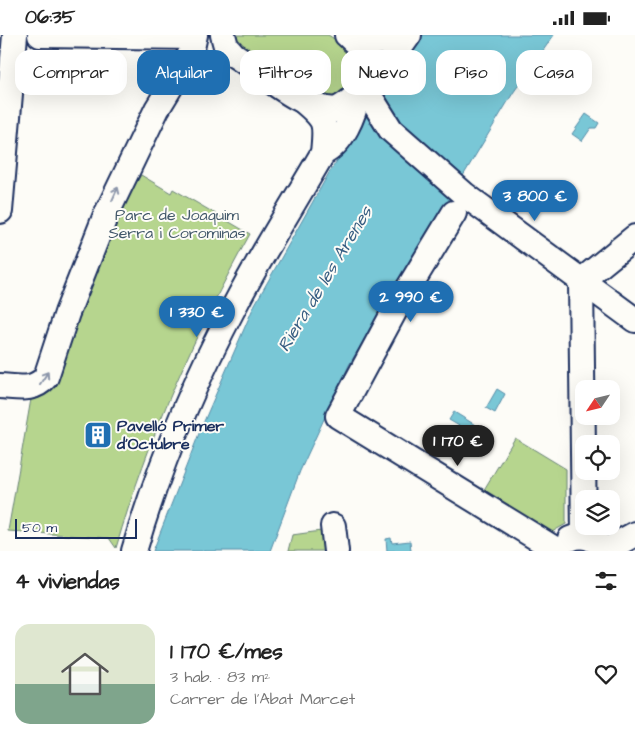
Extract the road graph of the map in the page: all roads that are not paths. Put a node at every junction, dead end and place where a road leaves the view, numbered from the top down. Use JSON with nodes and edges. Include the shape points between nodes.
{"nodes":[{"id":1,"x":15,"y":35,"type":"edge"},
{"id":2,"x":40,"y":35,"type":"edge"},
{"id":3,"x":395,"y":35,"type":"edge"},
{"id":4,"x":409,"y":35,"type":"edge"},
{"id":5,"x":350,"y":37,"type":"edge"},
{"id":6,"x":193,"y":42,"type":"edge"},
{"id":7,"x":228,"y":45,"type":"edge"},
{"id":8,"x":302,"y":100,"type":"junction"},
{"id":9,"x":358,"y":100,"type":"junction"},
{"id":10,"x":324,"y":153,"type":"junction"},
{"id":11,"x":459,"y":204,"type":"junction"},
{"id":12,"x":0,"y":211,"type":"edge"},
{"id":13,"x":635,"y":237,"type":"edge"},
{"id":14,"x":581,"y":281,"type":"junction"},
{"id":15,"x":635,"y":320,"type":"edge"},
{"id":16,"x":0,"y":386,"type":"edge"},
{"id":17,"x":333,"y":526,"type":"dead end"},
{"id":18,"x":635,"y":534,"type":"edge"},
{"id":19,"x":584,"y":536,"type":"junction"},
{"id":20,"x":134,"y":551,"type":"edge"},
{"id":21,"x":336,"y":551,"type":"edge"},
{"id":22,"x":558,"y":551,"type":"edge"},
{"id":23,"x":604,"y":551,"type":"edge"}],
"edges":[{"from":1,"to":12,"type":"street"},
{"from":2,"to":6,"type":"street"},
{"from":3,"to":5,"type":"street","via":[[385,42],[367,42]]},
{"from":4,"to":9,"type":"street"},
{"from":5,"to":9,"type":"street","via":[[364,58],[366,71]]},
{"from":6,"to":7,"type":"street","via":[[207,51]]},
{"from":16,"to":6,"type":"street","one_way":true,"via":[[30,388],[40,385],[46,377],[105,217]]},
{"from":7,"to":8,"type":"street"},
{"from":8,"to":9,"type":"street","via":[[319,108]]},
{"from":8,"to":10,"type":"street","via":[[325,125]]},
{"from":9,"to":10,"type":"street","via":[[330,150]]},
{"from":9,"to":11,"type":"street","via":[[391,130]]},
{"from":10,"to":20,"type":"street","via":[[236,303],[206,364],[160,469]]},
{"from":11,"to":14,"type":"street"},
{"from":11,"to":22,"type":"street","via":[[394,312],[338,416]]},
{"from":13,"to":14,"type":"street"},
{"from":14,"to":15,"type":"street"},
{"from":14,"to":19,"type":"street"},
{"from":17,"to":21,"type":"street"},
{"from":18,"to":23,"type":"street"},
{"from":19,"to":22,"type":"street","via":[[572,538]]},
{"from":19,"to":23,"type":"street"}]}
